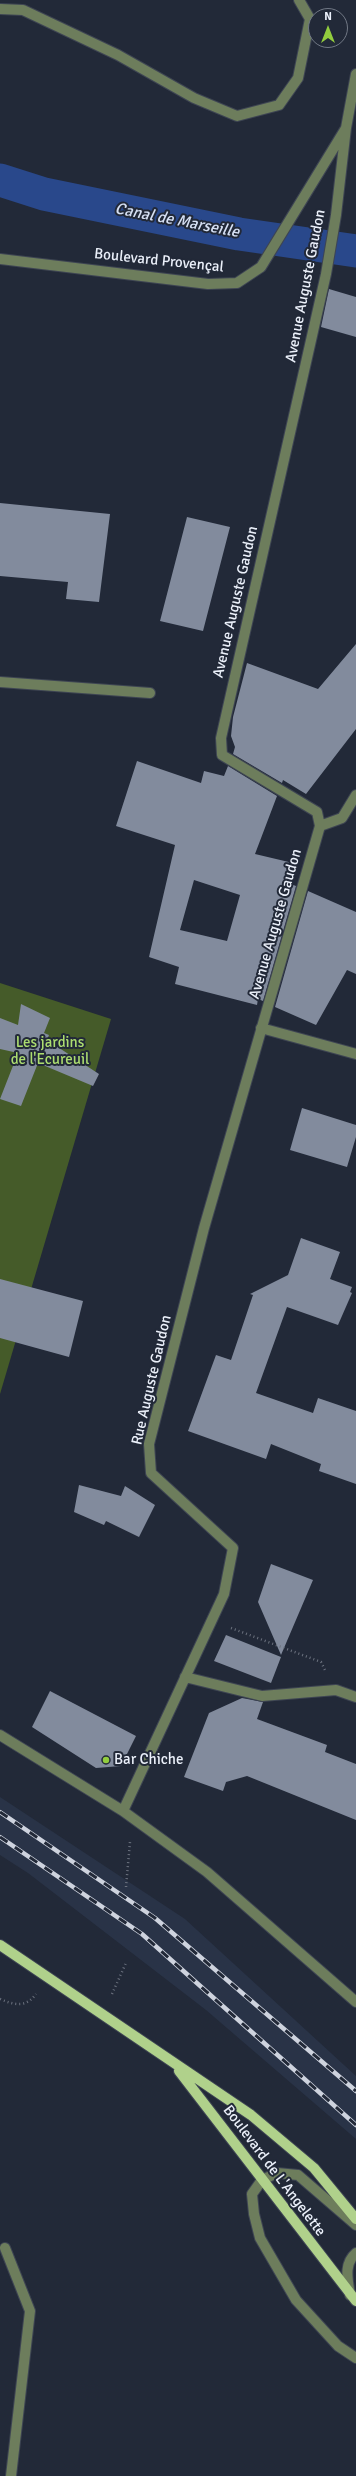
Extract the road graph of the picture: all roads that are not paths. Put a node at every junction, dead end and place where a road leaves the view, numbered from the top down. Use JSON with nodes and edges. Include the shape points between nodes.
{"nodes":[{"id":1,"x":299,"y":0,"type":"edge"},
{"id":2,"x":0,"y":9,"type":"edge"},
{"id":3,"x":356,"y":74,"type":"edge"},
{"id":4,"x":346,"y":128,"type":"junction"},
{"id":5,"x":0,"y":259,"type":"edge"},
{"id":6,"x":0,"y":682,"type":"edge"},
{"id":7,"x":150,"y":693,"type":"dead end"},
{"id":8,"x":356,"y":795,"type":"edge"},
{"id":9,"x":320,"y":826,"type":"junction"},
{"id":10,"x":261,"y":1028,"type":"junction"},
{"id":11,"x":356,"y":1054,"type":"edge"},
{"id":12,"x":185,"y":1677,"type":"junction"},
{"id":13,"x":356,"y":1697,"type":"edge"},
{"id":14,"x":0,"y":1735,"type":"edge"},
{"id":15,"x":127,"y":1814,"type":"junction"},
{"id":16,"x":0,"y":1945,"type":"edge"},
{"id":17,"x":356,"y":2002,"type":"edge"},
{"id":18,"x":174,"y":2065,"type":"junction"},
{"id":19,"x":262,"y":2180,"type":"junction"},
{"id":20,"x":356,"y":2219,"type":"edge"},
{"id":21,"x":356,"y":2225,"type":"edge"},
{"id":22,"x":5,"y":2248,"type":"dead end"},
{"id":23,"x":356,"y":2253,"type":"edge"},
{"id":24,"x":353,"y":2298,"type":"edge"},
{"id":25,"x":356,"y":2358,"type":"edge"},
{"id":26,"x":11,"y":2476,"type":"edge"}],
"edges":[{"from":1,"to":2,"type":"street","via":[[310,19],[298,78],[279,105],[237,116],[194,98],[118,55],[23,10]]},
{"from":3,"to":4,"type":"street","name":"Boulevard Provençal"},
{"from":4,"to":5,"type":"street","name":"Boulevard Provençal","via":[[261,268],[237,283],[208,284]]},
{"from":4,"to":9,"type":"street","name":"Avenue Auguste Gaudon","via":[[326,274],[221,738],[222,755],[317,812]]},
{"from":6,"to":7,"type":"street"},
{"from":8,"to":9,"type":"street","via":[[342,818]]},
{"from":9,"to":10,"type":"street","name":"Avenue Auguste Gaudon"},
{"from":10,"to":11,"type":"street"},
{"from":10,"to":12,"type":"street","name":"Rue Auguste Gaudon","via":[[204,1228],[149,1444],[151,1473],[233,1548],[224,1594]]},
{"from":12,"to":13,"type":"street","via":[[262,1696],[336,1690]]},
{"from":12,"to":15,"type":"street","name":"Rue Auguste Gaudon"},
{"from":14,"to":15,"type":"street"},
{"from":15,"to":17,"type":"street","via":[[207,1872]]},
{"from":16,"to":18,"type":"main road","name":"Boulevard de L'Angelette"},
{"from":18,"to":19,"type":"main road","name":"Boulevard de L'Angelette"},
{"from":18,"to":20,"type":"main road","name":"Boulevard de L'Angelette","via":[[251,2115],[314,2168]]},
{"from":19,"to":21,"type":"street","via":[[277,2174],[298,2174]]},
{"from":19,"to":24,"type":"main road","name":"Boulevard de L'Angelette"},
{"from":19,"to":25,"type":"street","via":[[252,2194],[260,2238],[296,2300],[338,2346]]},
{"from":22,"to":26,"type":"street","via":[[30,2311]]},
{"from":23,"to":24,"type":"street","via":[[351,2257],[347,2270]]}]}
